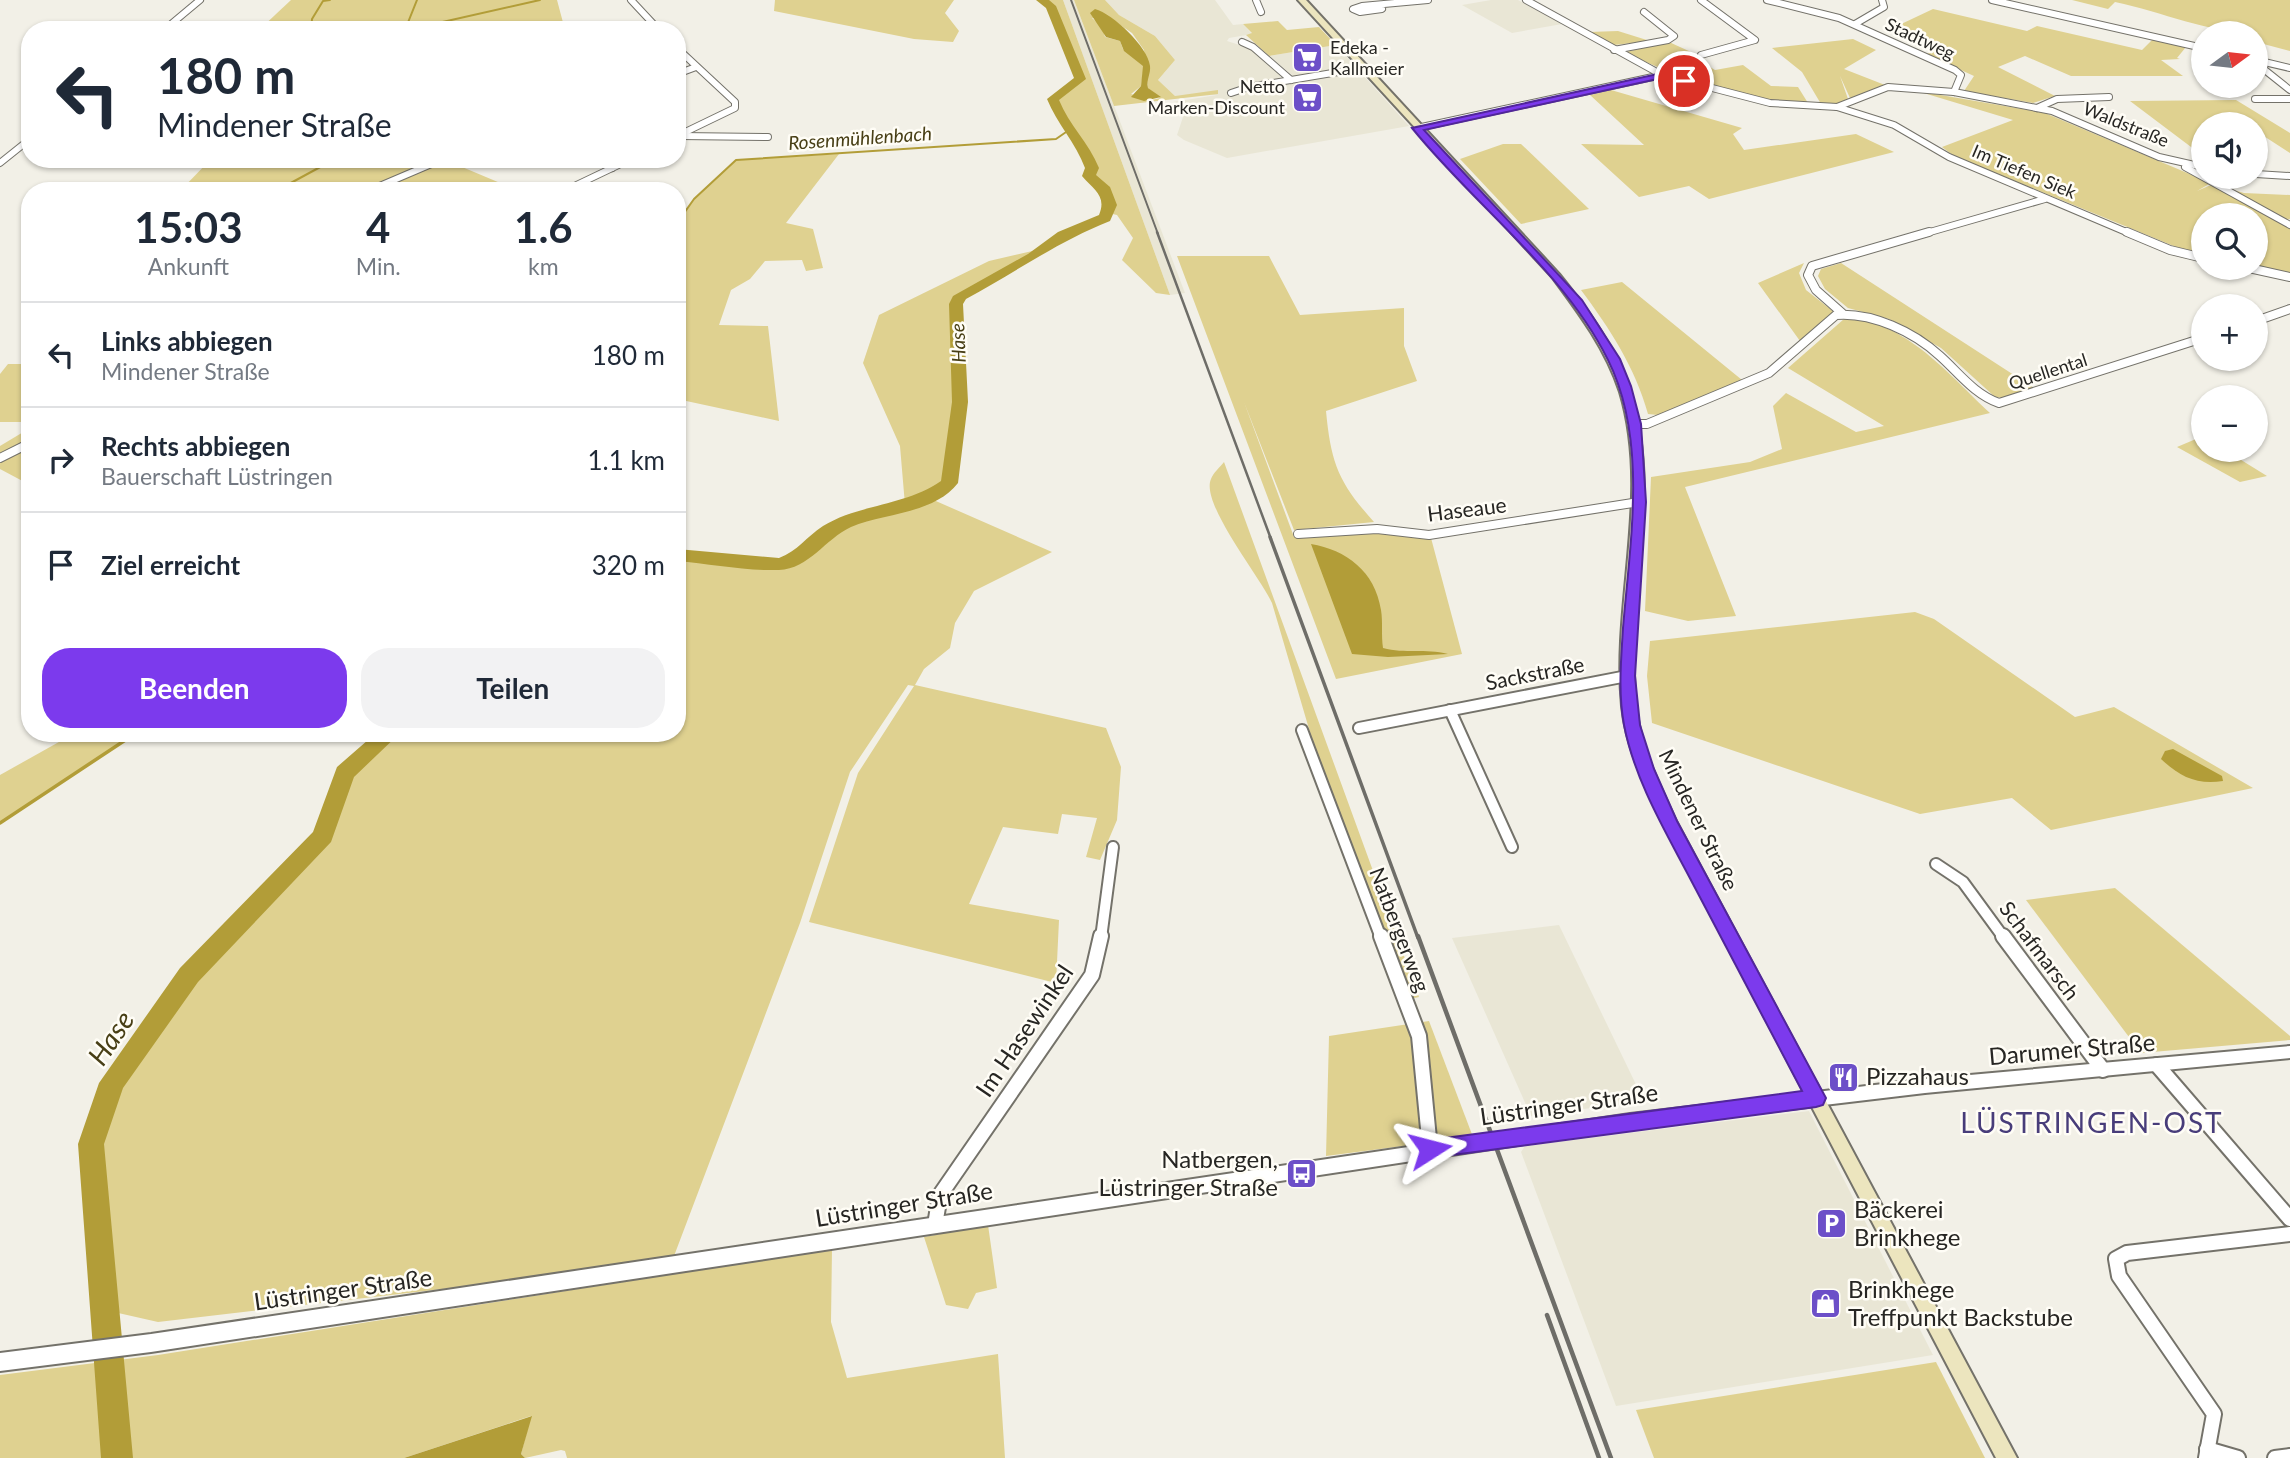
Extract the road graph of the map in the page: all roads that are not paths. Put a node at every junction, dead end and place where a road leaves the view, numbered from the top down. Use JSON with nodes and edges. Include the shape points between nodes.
{"nodes":[{"id":1,"x":200,"y":0,"type":"edge"},
{"id":2,"x":631,"y":0,"type":"edge"},
{"id":3,"x":1256,"y":0,"type":"edge"},
{"id":4,"x":1302,"y":0,"type":"edge"},
{"id":5,"x":1356,"y":0,"type":"edge"},
{"id":6,"x":1428,"y":0,"type":"edge"},
{"id":7,"x":1526,"y":0,"type":"edge"},
{"id":8,"x":1701,"y":0,"type":"edge"},
{"id":9,"x":1767,"y":0,"type":"edge"},
{"id":10,"x":1882,"y":0,"type":"edge"},
{"id":11,"x":1992,"y":0,"type":"edge"},
{"id":12,"x":1378,"y":5,"type":"junction"},
{"id":13,"x":1362,"y":6,"type":"junction"},
{"id":14,"x":1261,"y":12,"type":"dead end"},
{"id":15,"x":1644,"y":12,"type":"dead end"},
{"id":16,"x":175,"y":21,"type":"edge"},
{"id":17,"x":651,"y":21,"type":"edge"},
{"id":18,"x":1855,"y":24,"type":"junction"},
{"id":19,"x":1241,"y":42,"type":"dead end"},
{"id":20,"x":2191,"y":45,"type":"edge"},
{"id":21,"x":1614,"y":50,"type":"junction"},
{"id":22,"x":1701,"y":55,"type":"dead end"},
{"id":23,"x":686,"y":57,"type":"edge"},
{"id":24,"x":2268,"y":64,"type":"edge"},
{"id":25,"x":696,"y":67,"type":"junction"},
{"id":26,"x":1362,"y":68,"type":"junction"},
{"id":27,"x":2290,"y":68,"type":"edge"},
{"id":28,"x":686,"y":71,"type":"edge"},
{"id":29,"x":2268,"y":72,"type":"edge"},
{"id":30,"x":1662,"y":75,"type":"junction"},
{"id":31,"x":1291,"y":80,"type":"junction"},
{"id":32,"x":2290,"y":90,"type":"edge"},
{"id":33,"x":1954,"y":92,"type":"junction"},
{"id":34,"x":1231,"y":93,"type":"dead end"},
{"id":35,"x":2109,"y":97,"type":"dead end"},
{"id":36,"x":2255,"y":99,"type":"dead end"},
{"id":37,"x":2290,"y":99,"type":"edge"},
{"id":38,"x":1837,"y":107,"type":"junction"},
{"id":39,"x":2037,"y":108,"type":"junction"},
{"id":40,"x":1417,"y":128,"type":"junction"},
{"id":41,"x":686,"y":132,"type":"edge"},
{"id":42,"x":686,"y":136,"type":"edge"},
{"id":43,"x":768,"y":137,"type":"dead end"},
{"id":44,"x":21,"y":146,"type":"edge"},
{"id":45,"x":2176,"y":162,"type":"junction"},
{"id":46,"x":0,"y":163,"type":"edge"},
{"id":47,"x":2191,"y":165,"type":"edge"},
{"id":48,"x":422,"y":168,"type":"edge"},
{"id":49,"x":612,"y":168,"type":"edge"},
{"id":50,"x":2268,"y":175,"type":"edge"},
{"id":51,"x":2290,"y":176,"type":"edge"},
{"id":52,"x":389,"y":182,"type":"edge"},
{"id":53,"x":583,"y":182,"type":"edge"},
{"id":54,"x":2045,"y":199,"type":"junction"},
{"id":55,"x":2290,"y":225,"type":"edge"},
{"id":56,"x":2191,"y":255,"type":"edge"},
{"id":57,"x":2268,"y":272,"type":"edge"},
{"id":58,"x":2290,"y":277,"type":"edge"},
{"id":59,"x":2290,"y":309,"type":"edge"},
{"id":60,"x":1842,"y":313,"type":"junction"},
{"id":61,"x":2268,"y":317,"type":"edge"},
{"id":62,"x":2191,"y":342,"type":"edge"},
{"id":63,"x":1635,"y":424,"type":"junction"},
{"id":64,"x":21,"y":447,"type":"edge"},
{"id":65,"x":0,"y":457,"type":"edge"},
{"id":66,"x":1639,"y":502,"type":"junction"},
{"id":67,"x":1298,"y":534,"type":"dead end"},
{"id":68,"x":1627,"y":676,"type":"junction"},
{"id":69,"x":1450,"y":710,"type":"junction"},
{"id":70,"x":1359,"y":727,"type":"dead end"},
{"id":71,"x":1302,"y":730,"type":"dead end"},
{"id":72,"x":1512,"y":846,"type":"dead end"},
{"id":73,"x":1113,"y":847,"type":"dead end"},
{"id":74,"x":1936,"y":864,"type":"dead end"},
{"id":75,"x":2290,"y":1052,"type":"edge"},
{"id":76,"x":2157,"y":1065,"type":"junction"},
{"id":77,"x":2103,"y":1070,"type":"junction"},
{"id":78,"x":1816,"y":1098,"type":"junction"},
{"id":79,"x":1430,"y":1149,"type":"junction"},
{"id":80,"x":2290,"y":1219,"type":"edge"},
{"id":81,"x":935,"y":1225,"type":"junction"},
{"id":82,"x":2290,"y":1234,"type":"edge"},
{"id":83,"x":0,"y":1362,"type":"edge"},
{"id":84,"x":2207,"y":1453,"type":"edge"},
{"id":85,"x":2290,"y":1456,"type":"edge"},
{"id":86,"x":2007,"y":1458,"type":"edge"},
{"id":87,"x":2238,"y":1458,"type":"edge"},
{"id":88,"x":2275,"y":1458,"type":"edge"}],
"edges":[{"from":1,"to":16,"type":"street"},
{"from":2,"to":17,"type":"street"},
{"from":3,"to":14,"type":"street"},
{"from":4,"to":26,"type":"main road","name":"Mindener Straße"},
{"from":5,"to":13,"type":"street"},
{"from":6,"to":12,"type":"street"},
{"from":7,"to":21,"type":"street"},
{"from":8,"to":22,"type":"street","via":[[1755,40]]},
{"from":9,"to":18,"type":"street","name":"Stadtweg"},
{"from":10,"to":18,"type":"street","via":[[1884,7]]},
{"from":11,"to":20,"type":"street"},
{"from":12,"to":13,"type":"street"},
{"from":12,"to":13,"type":"street","via":[[1382,9],[1353,9]]},
{"from":15,"to":21,"type":"street","via":[[1674,36]]},
{"from":18,"to":33,"type":"street","name":"Stadtweg","via":[[1955,70],[1961,80]]},
{"from":19,"to":31,"type":"street"},
{"from":21,"to":30,"type":"street"},
{"from":23,"to":25,"type":"street"},
{"from":24,"to":27,"type":"street"},
{"from":25,"to":28,"type":"street"},
{"from":25,"to":41,"type":"street","via":[[735,102],[735,108]]},
{"from":26,"to":31,"type":"street"},
{"from":26,"to":40,"type":"main road","name":"Mindener Straße"},
{"from":29,"to":32,"type":"street"},
{"from":30,"to":38,"type":"street","via":[[1770,103]]},
{"from":30,"to":40,"type":"street"},
{"from":31,"to":34,"type":"street"},
{"from":33,"to":38,"type":"street","name":"Waldstraße","via":[[1888,87]]},
{"from":33,"to":39,"type":"street","name":"Waldstraße"},
{"from":35,"to":39,"type":"street","via":[[2057,99]]},
{"from":36,"to":37,"type":"street"},
{"from":38,"to":54,"type":"street","name":"Im Tiefen Siek","via":[[1894,125],[1949,157]]},
{"from":39,"to":45,"type":"street","name":"Waldstraße"},
{"from":40,"to":63,"type":"main road","name":"Mindener Straße","via":[[1578,302],[1614,359]]},
{"from":42,"to":43,"type":"street"},
{"from":44,"to":46,"type":"street"},
{"from":45,"to":47,"type":"street","name":"Waldstraße"},
{"from":45,"to":55,"type":"street"},
{"from":48,"to":52,"type":"street"},
{"from":49,"to":53,"type":"street"},
{"from":50,"to":51,"type":"street"},
{"from":54,"to":56,"type":"street","name":"Im Tiefen Siek"},
{"from":54,"to":60,"type":"street","name":"Quellental","via":[[1812,266],[1808,275],[1815,290]]},
{"from":57,"to":58,"type":"street"},
{"from":59,"to":61,"type":"street"},
{"from":60,"to":62,"type":"street","name":"Quellental","via":[[1885,323],[1935,351],[1982,396],[1999,403]]},
{"from":60,"to":63,"type":"street","via":[[1769,373],[1647,424]]},
{"from":63,"to":66,"type":"main road","name":"Mindener Straße"},
{"from":64,"to":65,"type":"street"},
{"from":66,"to":67,"type":"street","name":"Haseaue","via":[[1429,535],[1377,529]]},
{"from":66,"to":68,"type":"main road","name":"Mindener Straße"},
{"from":68,"to":69,"type":"street","name":"Sackstraße"},
{"from":68,"to":78,"type":"main road","name":"Mindener Straße","via":[[1632,725],[1651,783]]},
{"from":69,"to":70,"type":"street","name":"Sackstraße"},
{"from":69,"to":72,"type":"street"},
{"from":71,"to":79,"type":"street","name":"Natbergerweg","via":[[1419,1036],[1425,1059],[1423,1124]]},
{"from":73,"to":81,"type":"street","name":"Im Hasewinkel","via":[[1105,873],[1100,954],[1092,975],[940,1195]]},
{"from":74,"to":77,"type":"street","name":"Schafmarsch","via":[[1963,882]]},
{"from":75,"to":76,"type":"street","name":"Darumer Straße"},
{"from":76,"to":77,"type":"street","name":"Darumer Straße"},
{"from":76,"to":80,"type":"street"},
{"from":77,"to":78,"type":"street","name":"Darumer Straße"},
{"from":78,"to":79,"type":"street","name":"Lüstringer Straße"},
{"from":78,"to":86,"type":"main road","name":"Mindener Straße"},
{"from":79,"to":81,"type":"street","name":"Lüstringer Straße"},
{"from":81,"to":83,"type":"street","name":"Lüstringer Straße"},
{"from":82,"to":84,"type":"street","via":[[2127,1253],[2116,1259],[2119,1276],[2214,1414]]},
{"from":84,"to":87,"type":"street"},
{"from":85,"to":88,"type":"street"}]}
